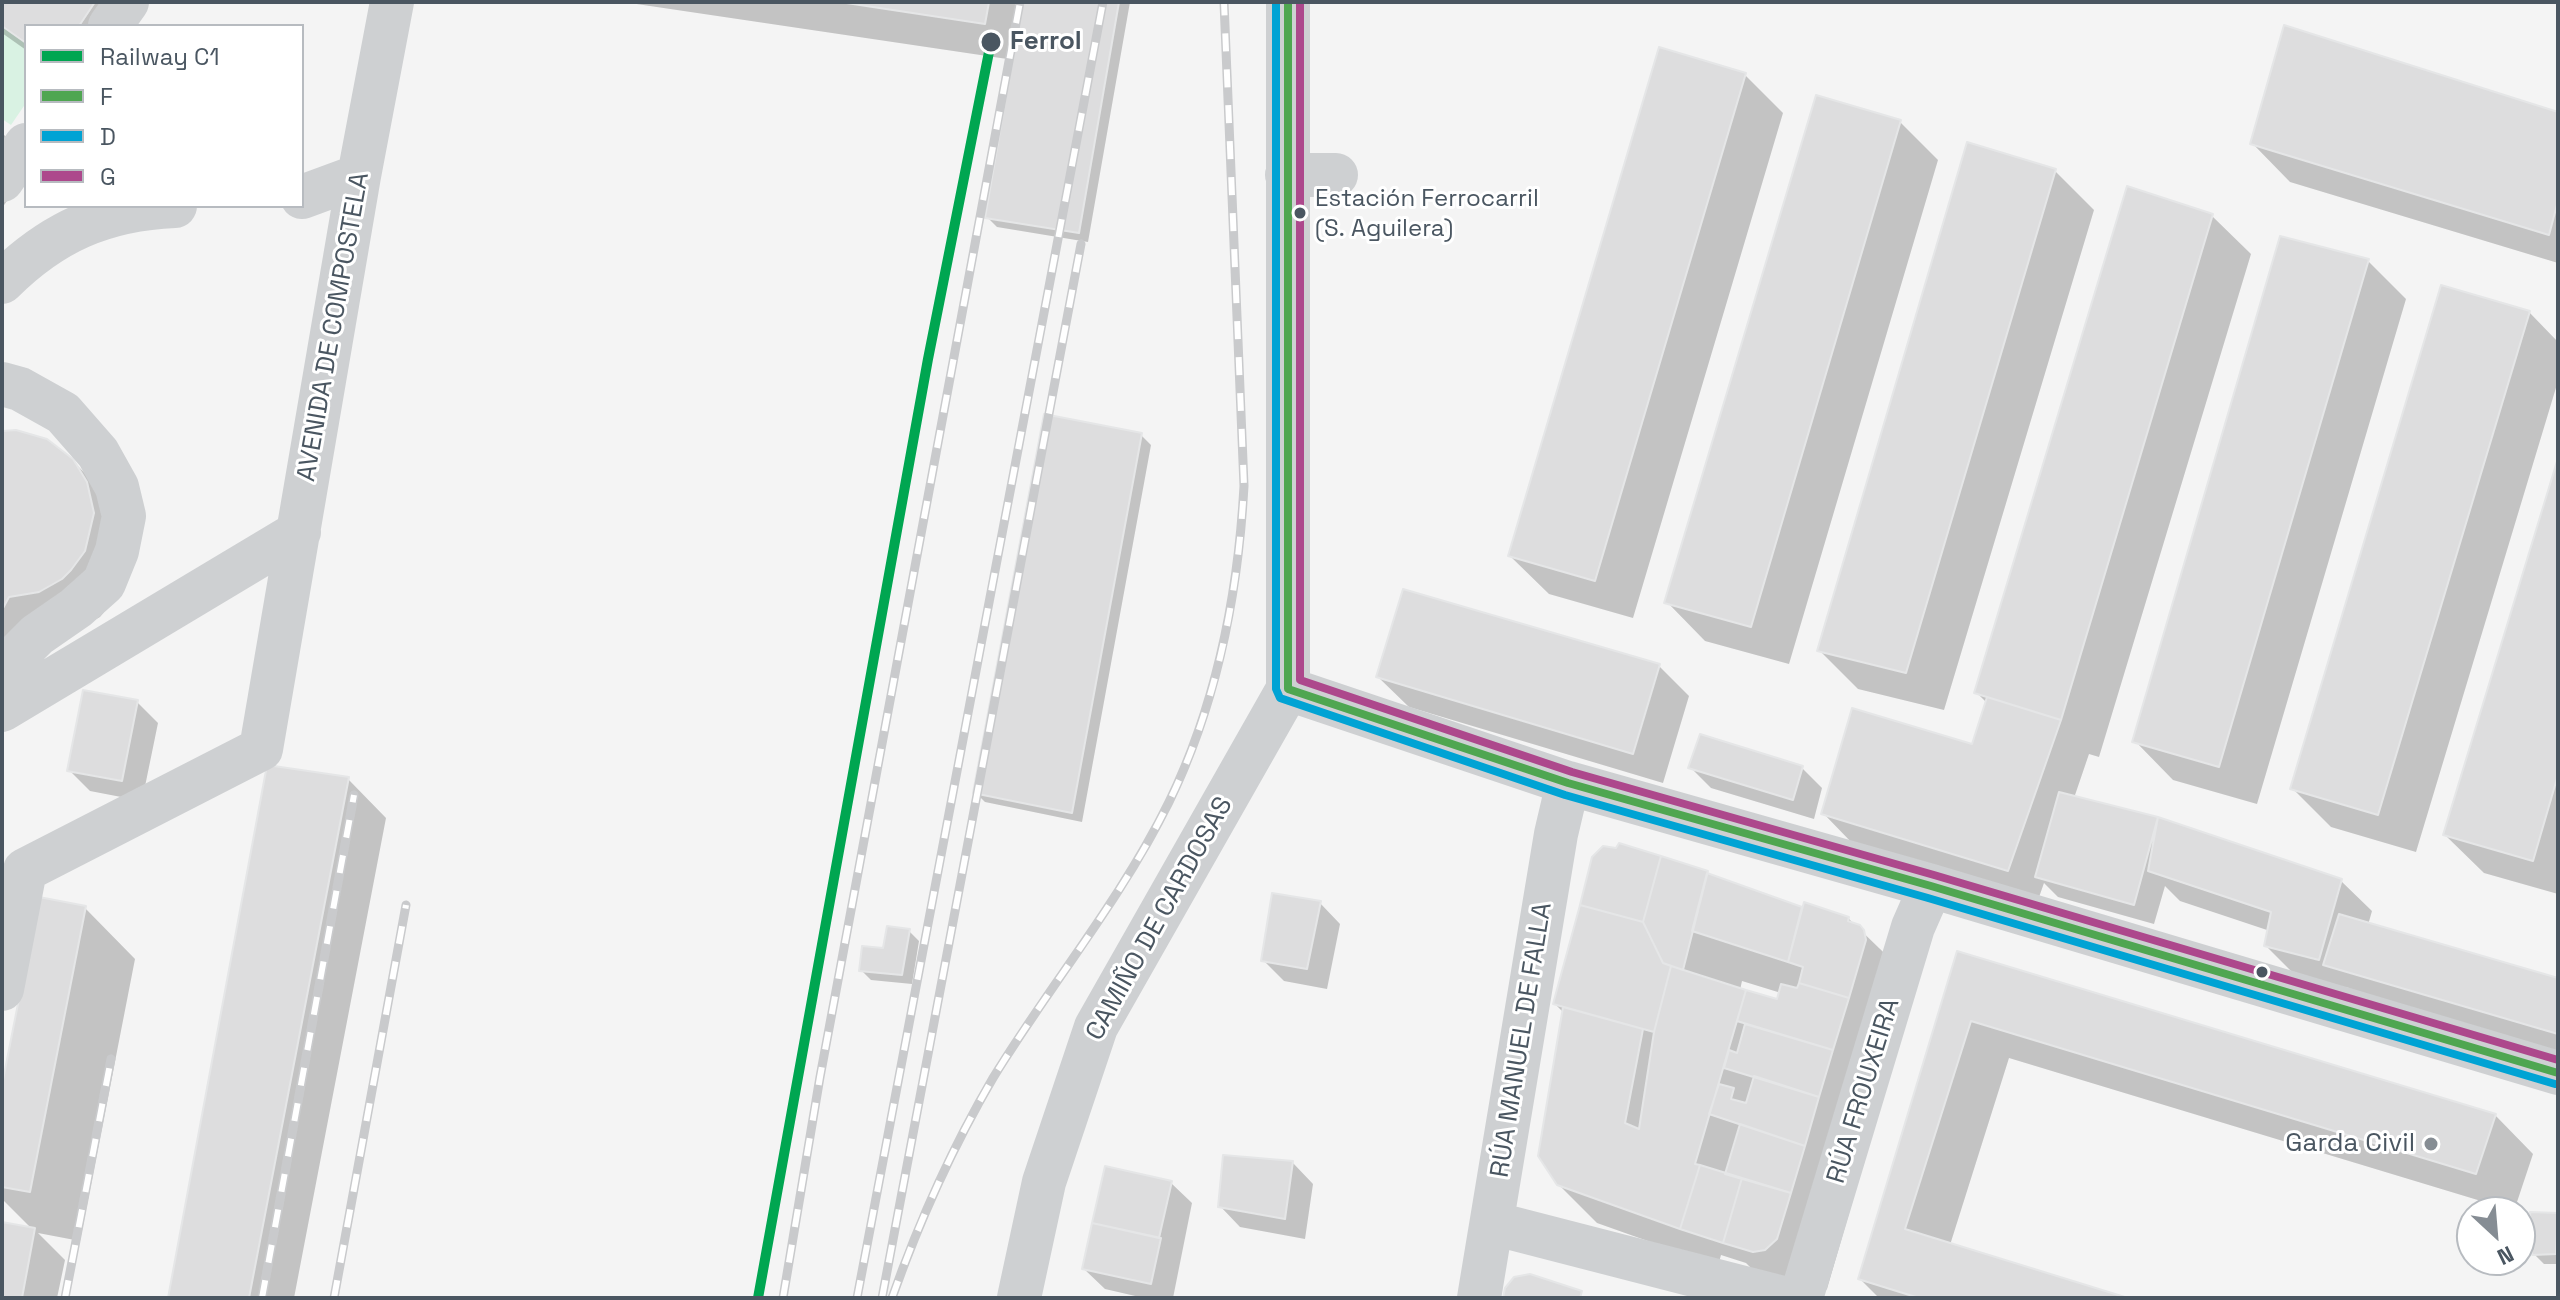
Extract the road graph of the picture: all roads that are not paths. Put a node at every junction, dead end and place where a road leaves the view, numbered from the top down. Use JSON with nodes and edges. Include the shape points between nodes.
{"nodes":[{"id":1,"x":127,"y":2,"type":"edge"},
{"id":2,"x":392,"y":2,"type":"edge"},
{"id":3,"x":1288,"y":2,"type":"edge"},
{"id":4,"x":111,"y":24,"type":"edge"},
{"id":5,"x":24,"y":148,"type":"edge"},
{"id":6,"x":355,"y":151,"type":"junction"},
{"id":7,"x":1287,"y":175,"type":"junction"},
{"id":8,"x":1336,"y":175,"type":"dead end"},
{"id":9,"x":2,"y":180,"type":"edge"},
{"id":10,"x":304,"y":195,"type":"edge"},
{"id":11,"x":159,"y":208,"type":"edge"},
{"id":12,"x":2,"y":282,"type":"edge"},
{"id":13,"x":2,"y":384,"type":"edge"},
{"id":14,"x":2,"y":410,"type":"edge"},
{"id":15,"x":63,"y":413,"type":"junction"},
{"id":16,"x":299,"y":532,"type":"junction"},
{"id":17,"x":1288,"y":689,"type":"junction"},
{"id":18,"x":2,"y":700,"type":"edge"},
{"id":19,"x":2,"y":710,"type":"edge"},
{"id":20,"x":1568,"y":783,"type":"junction"},
{"id":21,"x":1931,"y":886,"type":"junction"},
{"id":22,"x":2,"y":989,"type":"edge"},
{"id":23,"x":2556,"y":1073,"type":"edge"},
{"id":24,"x":1492,"y":1223,"type":"junction"},
{"id":25,"x":1019,"y":1298,"type":"edge"},
{"id":26,"x":1479,"y":1298,"type":"edge"},
{"id":27,"x":1783,"y":1298,"type":"edge"},
{"id":28,"x":1801,"y":1298,"type":"edge"}],
"edges":[{"from":1,"to":4,"type":"street"},
{"from":2,"to":6,"type":"street","name":"AVENIDA DE COMPOSTELA"},
{"from":3,"to":7,"type":"street"},
{"from":5,"to":9,"type":"street"},
{"from":6,"to":10,"type":"street"},
{"from":6,"to":16,"type":"street","name":"AVENIDA DE COMPOSTELA"},
{"from":7,"to":8,"type":"street"},
{"from":7,"to":17,"type":"street"},
{"from":11,"to":12,"type":"street","via":[[112,214],[51,241]]},
{"from":13,"to":15,"type":"street"},
{"from":14,"to":15,"type":"street"},
{"from":15,"to":18,"type":"street","via":[[98,453],[117,487],[124,516],[117,551],[104,583],[14,658]]},
{"from":16,"to":19,"type":"street"},
{"from":16,"to":22,"type":"street","name":"AVENIDA DE COMPOSTELA","via":[[261,749],[25,870]]},
{"from":17,"to":20,"type":"street"},
{"from":17,"to":25,"type":"street","name":"CAMIÑO DE CARDOSAS","via":[[1096,1027],[1044,1182]]},
{"from":20,"to":21,"type":"street"},
{"from":20,"to":24,"type":"street","name":"RÚA MANUEL DE FALLA"},
{"from":21,"to":23,"type":"street"},
{"from":21,"to":28,"type":"street","name":"RÚA FROUXEIRA","via":[[1913,927]]},
{"from":24,"to":26,"type":"street","name":"RÚA MANUEL DE FALLA"},
{"from":24,"to":27,"type":"street"}]}
